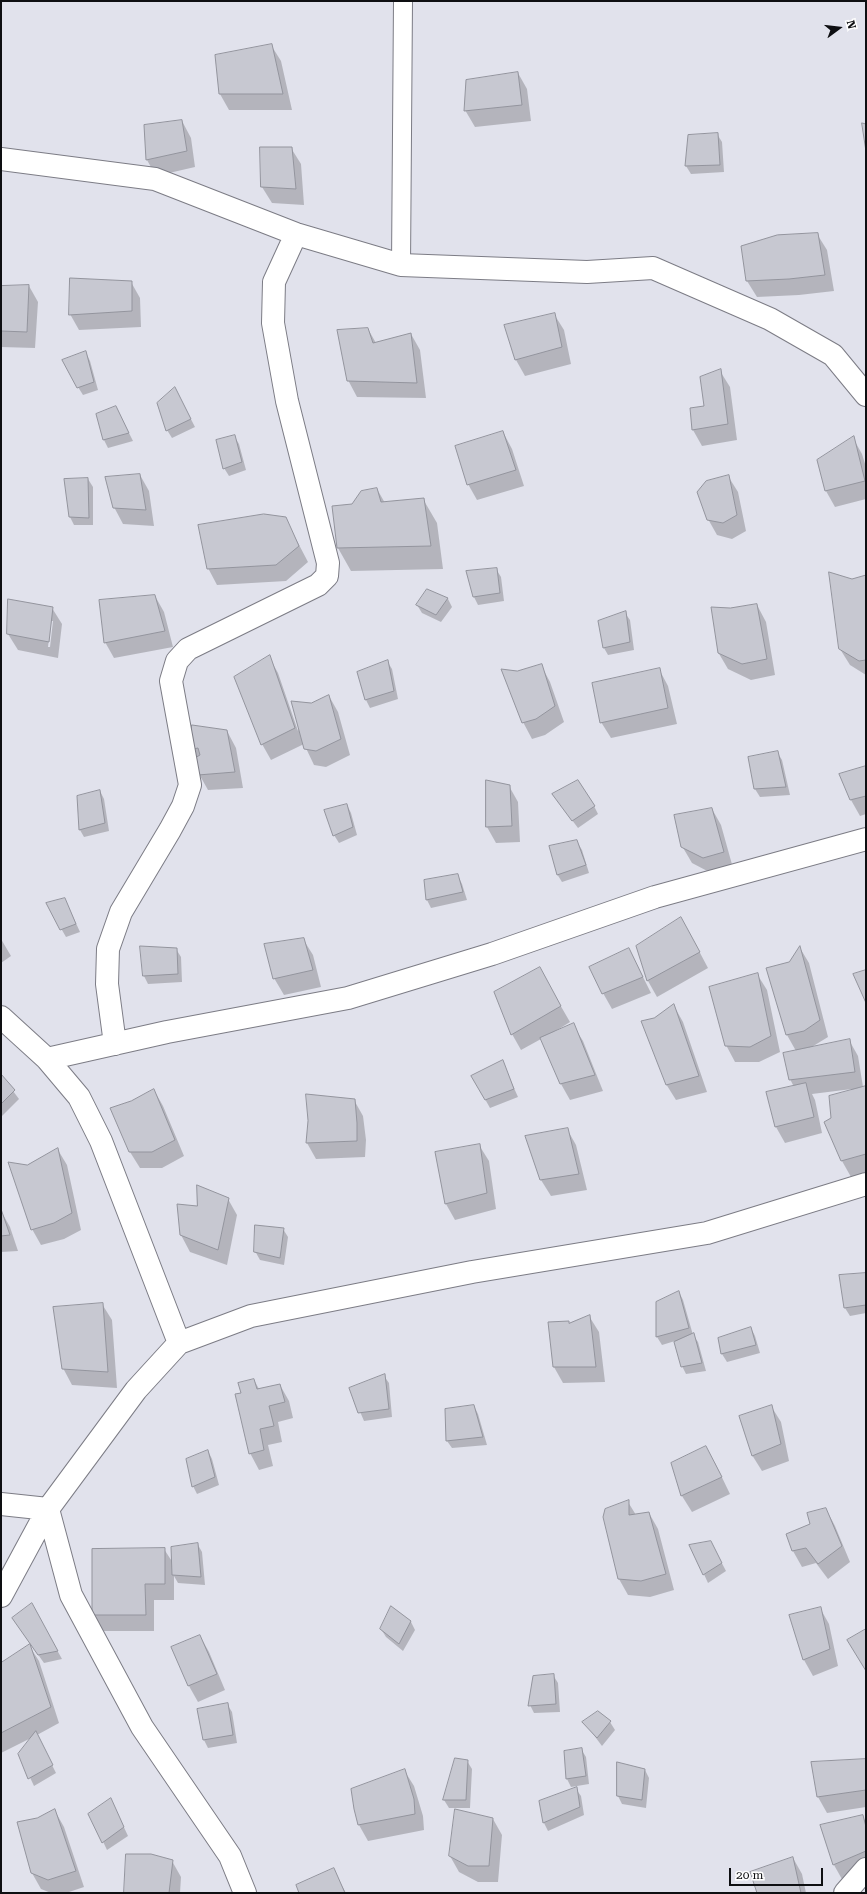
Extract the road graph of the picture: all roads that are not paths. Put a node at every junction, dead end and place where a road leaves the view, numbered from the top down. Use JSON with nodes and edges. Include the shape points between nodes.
{"nodes":[{"id":1,"x":403,"y":1,"type":"edge"},
{"id":2,"x":1,"y":159,"type":"edge"},
{"id":3,"x":296,"y":234,"type":"junction"},
{"id":4,"x":401,"y":266,"type":"junction"},
{"id":5,"x":866,"y":395,"type":"edge"},
{"id":6,"x":866,"y":839,"type":"edge"},
{"id":7,"x":1,"y":1017,"type":"edge"},
{"id":8,"x":115,"y":1044,"type":"junction"},
{"id":9,"x":47,"y":1059,"type":"junction"},
{"id":10,"x":866,"y":1184,"type":"edge"},
{"id":11,"x":179,"y":1343,"type":"junction"},
{"id":12,"x":1,"y":1504,"type":"edge"},
{"id":13,"x":48,"y":1509,"type":"junction"},
{"id":14,"x":1,"y":1596,"type":"edge"},
{"id":15,"x":866,"y":1869,"type":"edge"},
{"id":16,"x":245,"y":1893,"type":"edge"},
{"id":17,"x":845,"y":1893,"type":"edge"}],
"edges":[{"from":1,"to":4,"type":"lane"},
{"from":2,"to":3,"type":"street","via":[[154,179]]},
{"from":3,"to":4,"type":"street"},
{"from":3,"to":8,"type":"street","via":[[274,282],[273,323],[287,401],[328,563],[327,576],[318,585],[188,649],[178,661],[171,680],[190,785],[183,806],[121,912],[108,949],[107,984]]},
{"from":4,"to":5,"type":"street","via":[[587,272],[653,268],[770,319],[833,355]]},
{"from":6,"to":8,"type":"street","via":[[655,897],[492,954],[348,998]]},
{"from":7,"to":9,"type":"street"},
{"from":8,"to":9,"type":"street"},
{"from":9,"to":11,"type":"street","via":[[79,1097],[101,1141]]},
{"from":10,"to":11,"type":"street","via":[[707,1233],[472,1272],[251,1316]]},
{"from":11,"to":13,"type":"street","via":[[136,1390]]},
{"from":12,"to":13,"type":"street"},
{"from":13,"to":14,"type":"street"},
{"from":13,"to":16,"type":"street","via":[[71,1595],[142,1727],[230,1856]]},
{"from":15,"to":17,"type":"street"}]}
